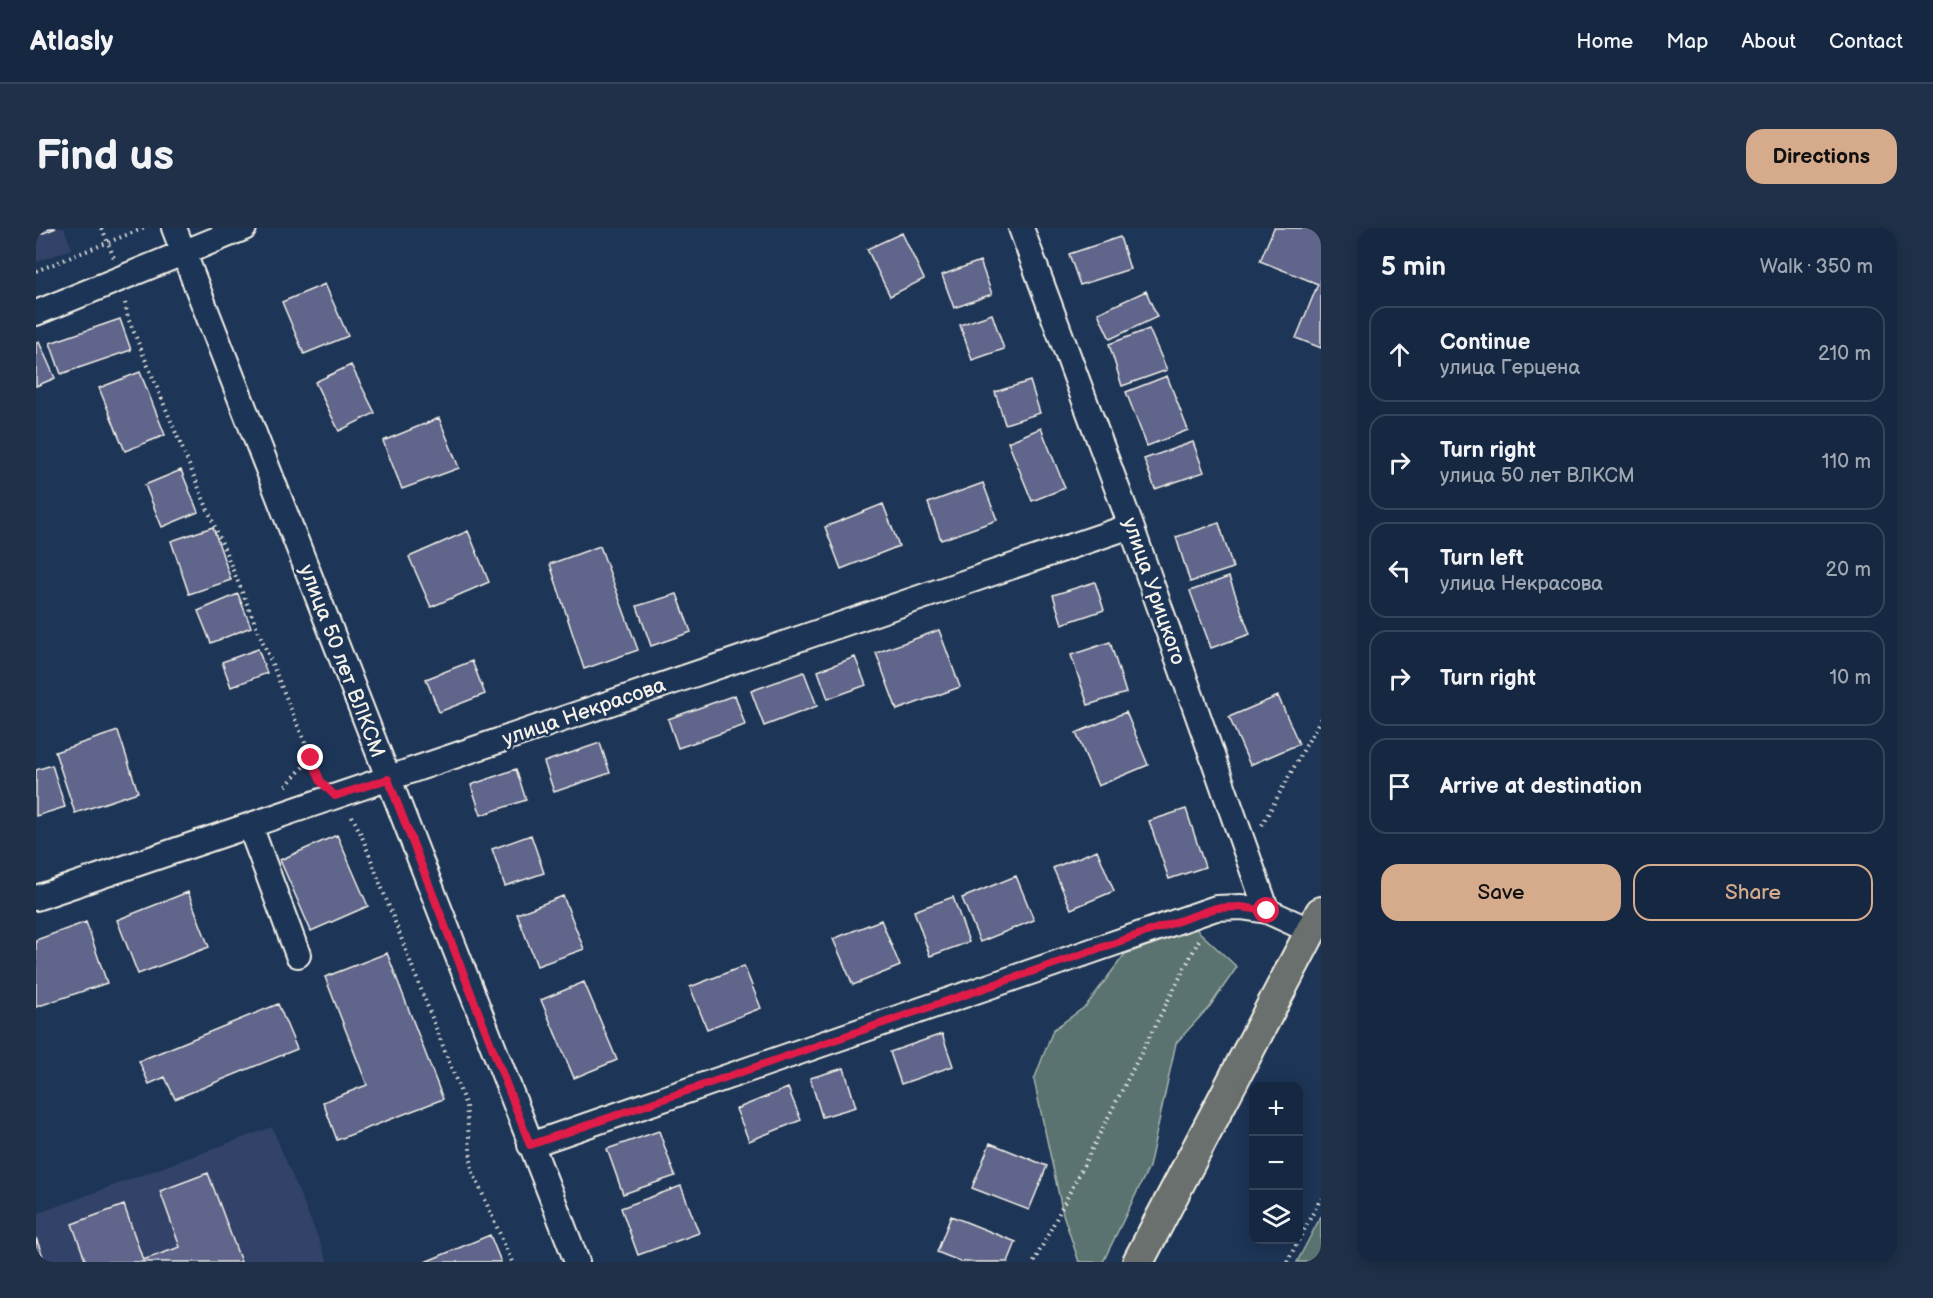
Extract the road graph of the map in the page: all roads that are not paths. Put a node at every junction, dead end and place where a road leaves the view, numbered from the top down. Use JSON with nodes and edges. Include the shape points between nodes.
{"nodes":[{"id":1,"x":174,"y":228,"type":"edge"},
{"id":2,"x":244,"y":228,"type":"edge"},
{"id":3,"x":1021,"y":228,"type":"edge"},
{"id":4,"x":183,"y":253,"type":"junction"},
{"id":5,"x":36,"y":313,"type":"edge"},
{"id":6,"x":1131,"y":526,"type":"junction"},
{"id":7,"x":388,"y":779,"type":"junction"},
{"id":8,"x":250,"y":826,"type":"junction"},
{"id":9,"x":36,"y":898,"type":"edge"},
{"id":10,"x":1267,"y":911,"type":"junction"},
{"id":11,"x":1316,"y":922,"type":"edge"},
{"id":12,"x":298,"y":955,"type":"dead end"},
{"id":13,"x":530,"y":1145,"type":"junction"},
{"id":14,"x":577,"y":1262,"type":"edge"},
{"id":15,"x":1138,"y":1262,"type":"edge"}],
"edges":[{"from":1,"to":4,"type":"street","name":"улица 50 лет ВЛКСМ"},
{"from":2,"to":4,"type":"street"},
{"from":3,"to":6,"type":"street","name":"улица Урицкого"},
{"from":4,"to":5,"type":"street"},
{"from":4,"to":7,"type":"street","name":"улица 50 лет ВЛКСМ"},
{"from":6,"to":7,"type":"street","name":"улица Некрасова"},
{"from":6,"to":10,"type":"street","name":"улица Урицкого"},
{"from":7,"to":8,"type":"street","name":"улица Некрасова"},
{"from":7,"to":13,"type":"street","name":"улица 50 лет ВЛКСМ"},
{"from":8,"to":9,"type":"street","name":"улица Некрасова"},
{"from":8,"to":12,"type":"street"},
{"from":10,"to":11,"type":"street"},
{"from":10,"to":13,"type":"street","via":[[1216,908]]},
{"from":11,"to":15,"type":"main road"},
{"from":13,"to":14,"type":"street","name":"улица 50 лет ВЛКСМ"}]}
